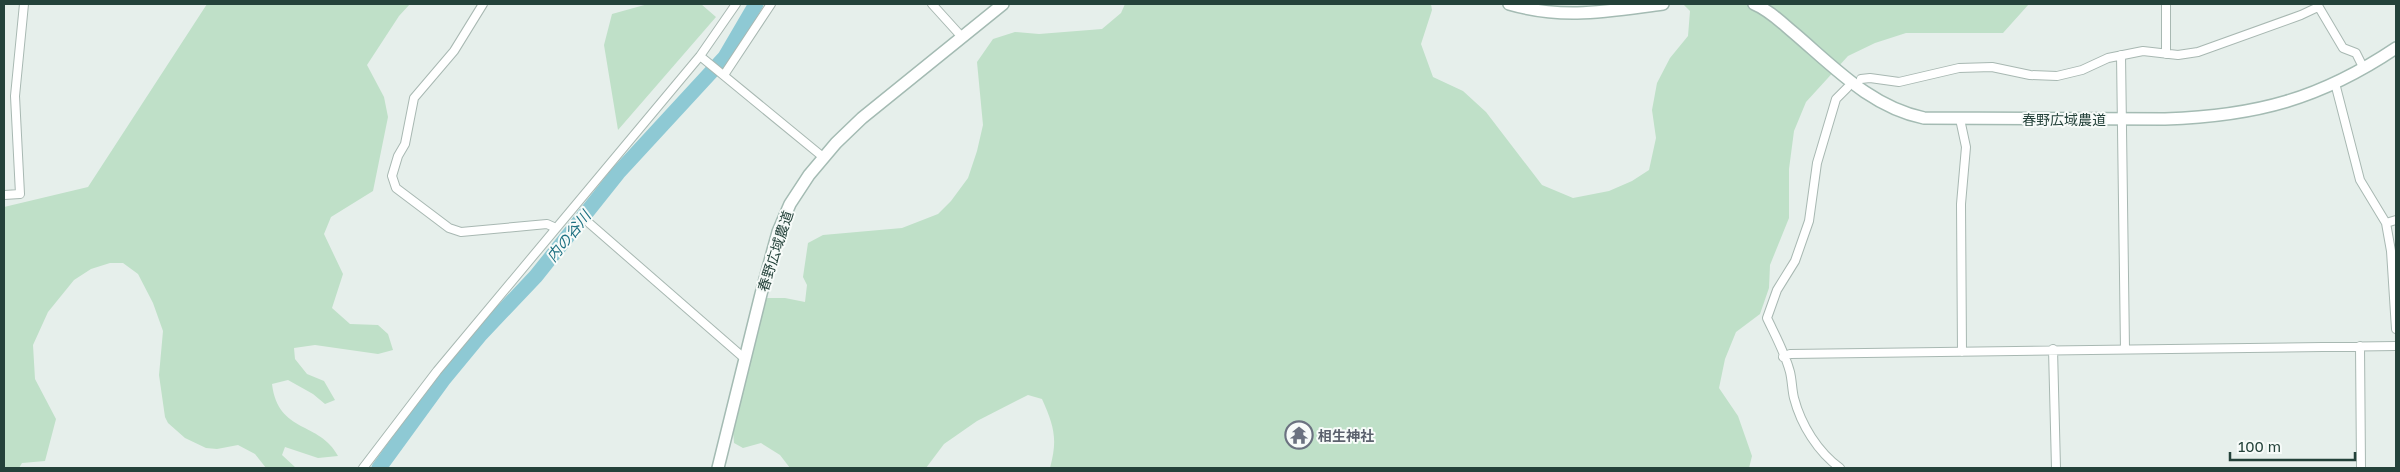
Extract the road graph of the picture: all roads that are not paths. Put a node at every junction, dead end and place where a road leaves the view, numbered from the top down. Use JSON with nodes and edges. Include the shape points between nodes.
{"nodes":[{"id":1,"x":24,"y":4,"type":"edge"},
{"id":2,"x":483,"y":4,"type":"edge"},
{"id":3,"x":736,"y":4,"type":"edge"},
{"id":4,"x":771,"y":4,"type":"edge"},
{"id":5,"x":932,"y":4,"type":"edge"},
{"id":6,"x":1003,"y":4,"type":"edge"},
{"id":7,"x":1509,"y":4,"type":"edge"},
{"id":8,"x":1663,"y":4,"type":"edge"},
{"id":9,"x":1754,"y":4,"type":"edge"},
{"id":10,"x":2166,"y":4,"type":"edge"},
{"id":11,"x":2318,"y":5,"type":"edge"},
{"id":12,"x":961,"y":36,"type":"junction"},
{"id":13,"x":2396,"y":48,"type":"edge"},
{"id":14,"x":2166,"y":54,"type":"junction"},
{"id":15,"x":2121,"y":56,"type":"junction"},
{"id":16,"x":702,"y":58,"type":"junction"},
{"id":17,"x":2364,"y":69,"type":"junction"},
{"id":18,"x":723,"y":74,"type":"junction"},
{"id":19,"x":1861,"y":79,"type":"dead end"},
{"id":20,"x":2335,"y":84,"type":"junction"},
{"id":21,"x":1847,"y":88,"type":"dead end"},
{"id":22,"x":1960,"y":119,"type":"junction"},
{"id":23,"x":2122,"y":119,"type":"junction"},
{"id":24,"x":823,"y":157,"type":"junction"},
{"id":25,"x":4,"y":195,"type":"edge"},
{"id":26,"x":2396,"y":220,"type":"edge"},
{"id":27,"x":590,"y":223,"type":"dead end"},
{"id":28,"x":2386,"y":223,"type":"junction"},
{"id":29,"x":556,"y":228,"type":"junction"},
{"id":30,"x":2396,"y":329,"type":"edge"},
{"id":31,"x":2360,"y":346,"type":"junction"},
{"id":32,"x":2396,"y":346,"type":"edge"},
{"id":33,"x":2054,"y":349,"type":"junction"},
{"id":34,"x":2126,"y":349,"type":"junction"},
{"id":35,"x":1962,"y":352,"type":"junction"},
{"id":36,"x":1783,"y":357,"type":"junction"},
{"id":37,"x":744,"y":358,"type":"junction"},
{"id":38,"x":363,"y":468,"type":"edge"},
{"id":39,"x":718,"y":468,"type":"edge"},
{"id":40,"x":1840,"y":468,"type":"edge"},
{"id":41,"x":2056,"y":468,"type":"edge"},
{"id":42,"x":2361,"y":468,"type":"edge"}],
"edges":[{"from":1,"to":25,"type":"street","via":[[16,96],[20,194]]},
{"from":2,"to":29,"type":"street","via":[[454,51],[414,98],[405,144],[392,176],[396,188],[449,228],[461,232],[547,224]]},
{"from":3,"to":16,"type":"street"},
{"from":4,"to":18,"type":"street"},
{"from":5,"to":12,"type":"street"},
{"from":6,"to":12,"type":"street","name":"春野広域農道"},
{"from":7,"to":8,"type":"street","via":[[1556,13],[1583,14]]},
{"from":9,"to":22,"type":"street","name":"春野広域農道","via":[[1882,104],[1904,114],[1924,118]]},
{"from":10,"to":14,"type":"street"},
{"from":11,"to":14,"type":"street","via":[[2301,15],[2198,52]]},
{"from":11,"to":17,"type":"street","via":[[2343,48],[2356,52]]},
{"from":12,"to":24,"type":"street","name":"春野広域農道","via":[[862,118]]},
{"from":13,"to":17,"type":"street","name":"春野広域農道"},
{"from":14,"to":15,"type":"street","via":[[2143,51]]},
{"from":15,"to":19,"type":"street","via":[[2057,76],[2030,75],[1992,67],[1959,68],[1899,82]]},
{"from":15,"to":23,"type":"street"},
{"from":16,"to":18,"type":"street"},
{"from":16,"to":29,"type":"street"},
{"from":17,"to":20,"type":"street","name":"春野広域農道"},
{"from":18,"to":24,"type":"street"},
{"from":20,"to":23,"type":"street","name":"春野広域農道","via":[[2250,112],[2204,118]]},
{"from":20,"to":28,"type":"street","via":[[2360,180]]},
{"from":21,"to":36,"type":"street","via":[[1836,99],[1818,163],[1809,221],[1795,261],[1777,290],[1767,318]]},
{"from":22,"to":23,"type":"street","name":"春野広域農道"},
{"from":22,"to":35,"type":"street","via":[[1966,147],[1961,204]]},
{"from":23,"to":34,"type":"street"},
{"from":24,"to":37,"type":"street","name":"春野広域農道","via":[[790,204],[778,232]]},
{"from":26,"to":28,"type":"street"},
{"from":27,"to":37,"type":"street"},
{"from":28,"to":30,"type":"street"},
{"from":29,"to":38,"type":"street","via":[[437,371]]},
{"from":31,"to":32,"type":"street"},
{"from":31,"to":34,"type":"street"},
{"from":31,"to":42,"type":"street"},
{"from":33,"to":34,"type":"street"},
{"from":33,"to":35,"type":"street"},
{"from":33,"to":41,"type":"street"},
{"from":35,"to":36,"type":"street","via":[[1790,354]]},
{"from":36,"to":40,"type":"street","via":[[1790,371],[1801,420],[1818,447]]},
{"from":37,"to":39,"type":"street","name":"春野広域農道"}]}
